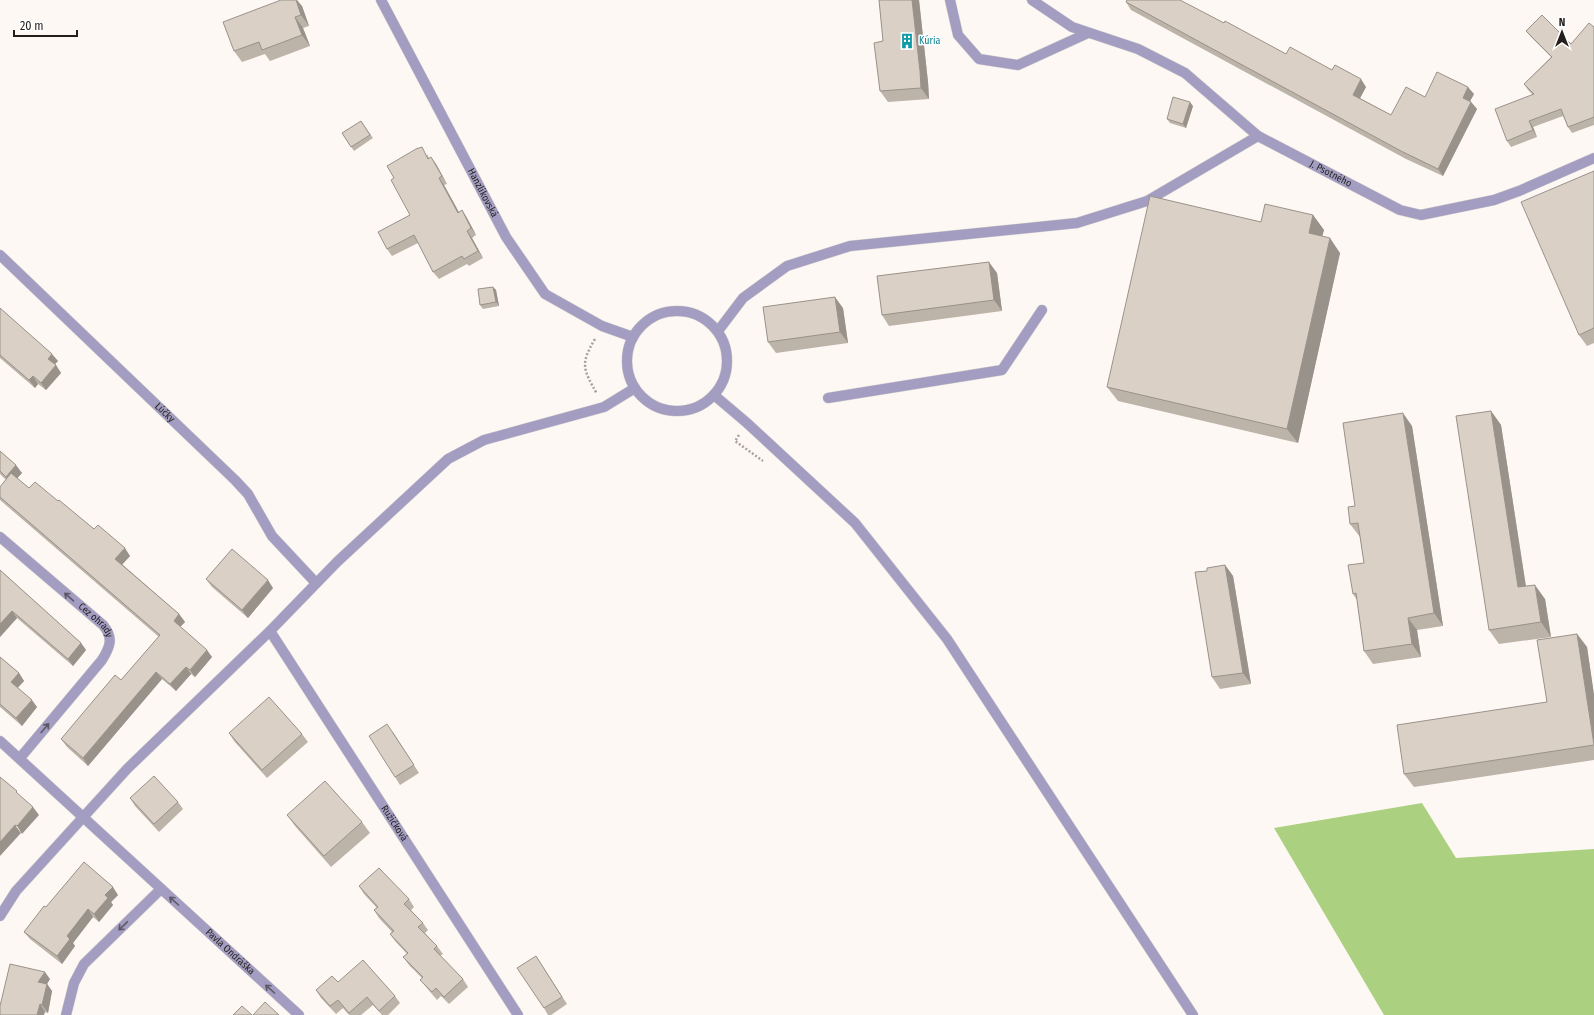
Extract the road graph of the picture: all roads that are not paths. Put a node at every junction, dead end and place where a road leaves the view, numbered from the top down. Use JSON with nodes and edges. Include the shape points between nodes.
{"nodes":[{"id":1,"x":381,"y":0,"type":"edge"},
{"id":2,"x":950,"y":0,"type":"edge"},
{"id":3,"x":1032,"y":0,"type":"edge"},
{"id":4,"x":1088,"y":33,"type":"junction"},
{"id":5,"x":1258,"y":136,"type":"junction"},
{"id":6,"x":1594,"y":158,"type":"edge"},
{"id":7,"x":0,"y":255,"type":"edge"},
{"id":8,"x":1042,"y":310,"type":"dead end"},
{"id":9,"x":718,"y":331,"type":"junction"},
{"id":10,"x":633,"y":337,"type":"junction"},
{"id":11,"x":635,"y":388,"type":"junction"},
{"id":12,"x":714,"y":395,"type":"junction"},
{"id":13,"x":828,"y":398,"type":"dead end"},
{"id":14,"x":0,"y":537,"type":"edge"},
{"id":15,"x":316,"y":583,"type":"junction"},
{"id":16,"x":270,"y":631,"type":"junction"},
{"id":17,"x":0,"y":741,"type":"edge"},
{"id":18,"x":20,"y":758,"type":"junction"},
{"id":19,"x":83,"y":816,"type":"junction"},
{"id":20,"x":160,"y":889,"type":"junction"},
{"id":21,"x":0,"y":916,"type":"edge"},
{"id":22,"x":66,"y":1015,"type":"edge"},
{"id":23,"x":299,"y":1015,"type":"edge"},
{"id":24,"x":518,"y":1015,"type":"edge"},
{"id":25,"x":1193,"y":1015,"type":"edge"}],
"edges":[{"from":1,"to":10,"type":"street","name":"Hanzlíkovská","via":[[506,236],[545,294],[602,326]]},
{"from":2,"to":4,"type":"street","via":[[958,35],[980,59],[1018,65]]},
{"from":3,"to":4,"type":"street","name":"J. Psotného","via":[[1072,27]]},
{"from":4,"to":5,"type":"street","name":"J. Psotného","via":[[1138,49],[1185,73]]},
{"from":5,"to":6,"type":"street","name":"J. Psotného","via":[[1400,210],[1421,215],[1494,200]]},
{"from":5,"to":9,"type":"street","via":[[1147,201],[1077,223],[850,246],[787,266],[743,298]]},
{"from":7,"to":15,"type":"street","name":"Lúčky","via":[[235,480],[248,494],[272,536]]},
{"from":8,"to":13,"type":"street","via":[[1002,370]]},
{"from":9,"to":10,"type":"street","via":[[708,321],[695,314],[681,311],[666,312],[641,326]]},
{"from":9,"to":12,"type":"street","via":[[728,357],[727,371]]},
{"from":10,"to":11,"type":"street","via":[[627,357]]},
{"from":11,"to":12,"type":"street","via":[[645,399],[658,407],[673,411],[688,410],[702,405]]},
{"from":11,"to":15,"type":"street","via":[[604,407],[484,440],[448,459]]},
{"from":12,"to":25,"type":"street","via":[[855,523],[947,639]]},
{"from":18,"to":14,"type":"street","name":"Cez ohrady","one_way":true,"via":[[102,660],[110,647],[109,632]]},
{"from":15,"to":16,"type":"street"},
{"from":16,"to":19,"type":"street","via":[[127,769]]},
{"from":16,"to":24,"type":"street","name":"Ružičková"},
{"from":17,"to":18,"type":"street"},
{"from":18,"to":19,"type":"street"},
{"from":19,"to":20,"type":"street","name":"Pavla Ondráška"},
{"from":19,"to":21,"type":"street","via":[[16,891]]},
{"from":20,"to":22,"type":"street","one_way":true,"via":[[84,964],[74,983]]},
{"from":23,"to":20,"type":"street","name":"Pavla Ondráška","one_way":true}]}
